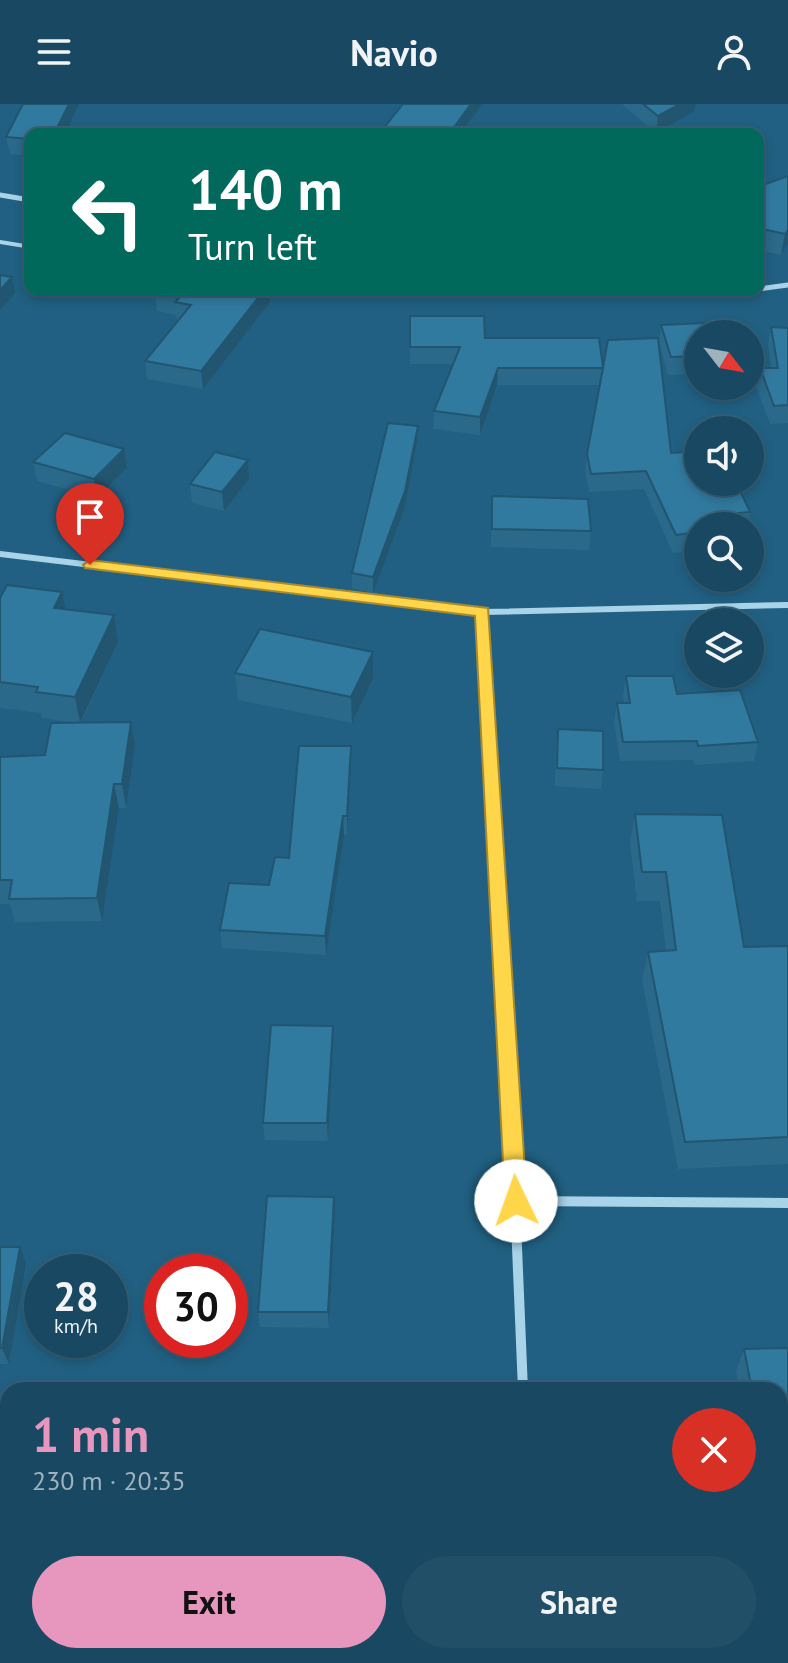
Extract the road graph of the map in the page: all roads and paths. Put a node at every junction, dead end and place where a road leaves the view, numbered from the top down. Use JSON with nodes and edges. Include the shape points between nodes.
{"nodes":[{"id":1,"x":0,"y":195,"type":"edge"},
{"id":2,"x":24,"y":199,"type":"edge"},
{"id":3,"x":0,"y":242,"type":"edge"},
{"id":4,"x":24,"y":246,"type":"edge"},
{"id":5,"x":788,"y":285,"type":"edge"},
{"id":6,"x":764,"y":289,"type":"edge"},
{"id":7,"x":0,"y":554,"type":"edge"},
{"id":8,"x":788,"y":605,"type":"edge"},
{"id":9,"x":483,"y":612,"type":"junction"},
{"id":10,"x":516,"y":1201,"type":"junction"},
{"id":11,"x":788,"y":1203,"type":"edge"},
{"id":12,"x":523,"y":1382,"type":"edge"}],
"edges":[{"from":1,"to":2,"type":"street"},
{"from":3,"to":4,"type":"lane"},
{"from":5,"to":6,"type":"street"},
{"from":7,"to":9,"type":"street"},
{"from":8,"to":9,"type":"street"},
{"from":9,"to":10,"type":"street"},
{"from":10,"to":11,"type":"street"},
{"from":10,"to":12,"type":"street"}]}
